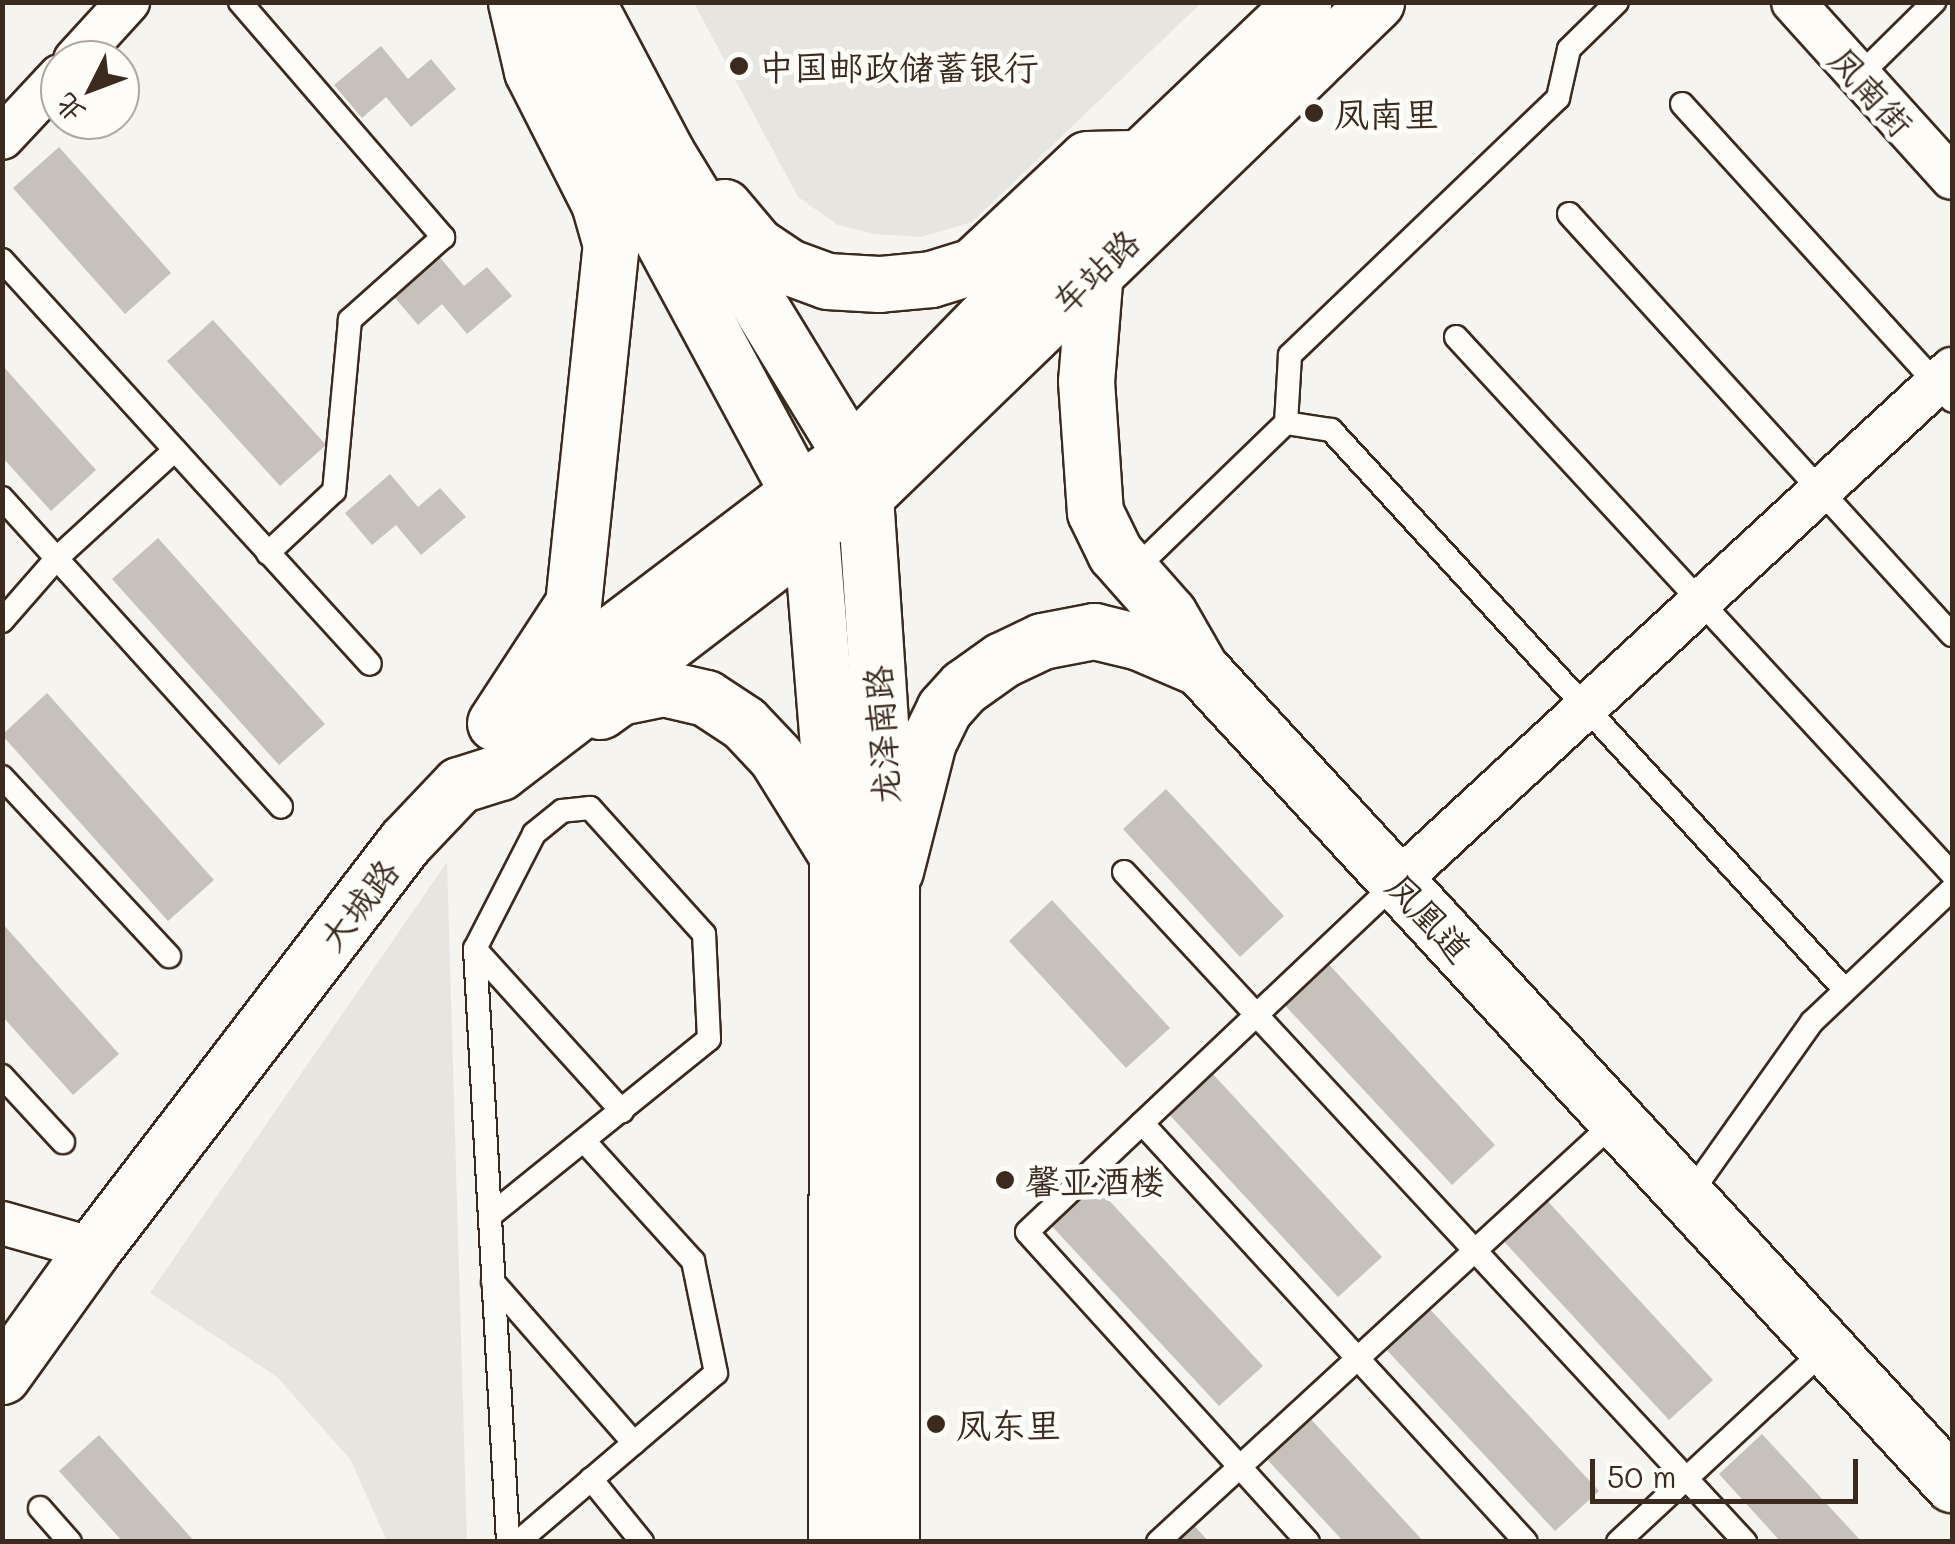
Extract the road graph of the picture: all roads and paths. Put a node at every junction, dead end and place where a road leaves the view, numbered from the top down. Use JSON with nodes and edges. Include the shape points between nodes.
{"nodes":[{"id":1,"x":240,"y":2,"type":"edge"},
{"id":2,"x":516,"y":2,"type":"edge"},
{"id":3,"x":534,"y":2,"type":"edge"},
{"id":4,"x":586,"y":2,"type":"edge"},
{"id":5,"x":1303,"y":2,"type":"edge"},
{"id":6,"x":1376,"y":2,"type":"edge"},
{"id":7,"x":1617,"y":2,"type":"edge"},
{"id":8,"x":1793,"y":2,"type":"edge"},
{"id":9,"x":1934,"y":2,"type":"edge"},
{"id":10,"x":119,"y":6,"type":"edge"},
{"id":11,"x":91,"y":40,"type":"edge"},
{"id":12,"x":1858,"y":77,"type":"junction"},
{"id":13,"x":40,"y":97,"type":"edge"},
{"id":14,"x":1682,"y":104,"type":"dead end"},
{"id":15,"x":2,"y":138,"type":"edge"},
{"id":16,"x":666,"y":152,"type":"junction"},
{"id":17,"x":1140,"y":158,"type":"junction"},
{"id":18,"x":1952,"y":178,"type":"edge"},
{"id":19,"x":1569,"y":214,"type":"dead end"},
{"id":20,"x":2,"y":260,"type":"edge"},
{"id":21,"x":1095,"y":270,"type":"junction"},
{"id":22,"x":1456,"y":336,"type":"dead end"},
{"id":23,"x":1947,"y":385,"type":"edge"},
{"id":24,"x":1286,"y":423,"type":"junction"},
{"id":25,"x":175,"y":450,"type":"junction"},
{"id":26,"x":858,"y":476,"type":"junction"},
{"id":27,"x":1821,"y":490,"type":"junction"},
{"id":28,"x":2,"y":498,"type":"edge"},
{"id":29,"x":804,"y":513,"type":"junction"},
{"id":30,"x":268,"y":553,"type":"junction"},
{"id":31,"x":57,"y":558,"type":"junction"},
{"id":32,"x":1132,"y":572,"type":"junction"},
{"id":33,"x":1701,"y":601,"type":"junction"},
{"id":34,"x":2,"y":620,"type":"edge"},
{"id":35,"x":1952,"y":635,"type":"edge"},
{"id":36,"x":370,"y":664,"type":"dead end"},
{"id":37,"x":1200,"y":668,"type":"junction"},
{"id":38,"x":1588,"y":706,"type":"junction"},
{"id":39,"x":485,"y":760,"type":"junction"},
{"id":40,"x":2,"y":777,"type":"edge"},
{"id":41,"x":281,"y":808,"type":"dead end"},
{"id":42,"x":837,"y":855,"type":"junction"},
{"id":43,"x":1124,"y":872,"type":"dead end"},
{"id":44,"x":1952,"y":874,"type":"edge"},
{"id":45,"x":1397,"y":882,"type":"junction"},
{"id":46,"x":891,"y":885,"type":"junction"},
{"id":47,"x":1952,"y":889,"type":"edge"},
{"id":48,"x":475,"y":949,"type":"junction"},
{"id":49,"x":169,"y":956,"type":"dead end"},
{"id":50,"x":1845,"y":990,"type":"junction"},
{"id":51,"x":1256,"y":1015,"type":"junction"},
{"id":52,"x":2,"y":1076,"type":"edge"},
{"id":53,"x":622,"y":1111,"type":"junction"},
{"id":54,"x":1617,"y":1120,"type":"junction"},
{"id":55,"x":1142,"y":1123,"type":"junction"},
{"id":56,"x":63,"y":1142,"type":"dead end"},
{"id":57,"x":585,"y":1142,"type":"junction"},
{"id":58,"x":1688,"y":1197,"type":"junction"},
{"id":59,"x":491,"y":1214,"type":"junction"},
{"id":60,"x":2,"y":1223,"type":"edge"},
{"id":61,"x":93,"y":1249,"type":"junction"},
{"id":62,"x":1475,"y":1250,"type":"junction"},
{"id":63,"x":493,"y":1282,"type":"junction"},
{"id":64,"x":1827,"y":1348,"type":"junction"},
{"id":65,"x":1358,"y":1358,"type":"junction"},
{"id":66,"x":2,"y":1376,"type":"edge"},
{"id":67,"x":634,"y":1442,"type":"junction"},
{"id":68,"x":1240,"y":1466,"type":"junction"},
{"id":69,"x":1686,"y":1478,"type":"junction"},
{"id":70,"x":591,"y":1479,"type":"junction"},
{"id":71,"x":1952,"y":1484,"type":"edge"},
{"id":72,"x":40,"y":1508,"type":"dead end"},
{"id":73,"x":70,"y":1542,"type":"edge"},
{"id":74,"x":508,"y":1542,"type":"edge"},
{"id":75,"x":518,"y":1542,"type":"edge"},
{"id":76,"x":642,"y":1542,"type":"edge"},
{"id":77,"x":836,"y":1542,"type":"edge"},
{"id":78,"x":891,"y":1542,"type":"edge"},
{"id":79,"x":1158,"y":1542,"type":"edge"},
{"id":80,"x":1308,"y":1542,"type":"edge"},
{"id":81,"x":1526,"y":1542,"type":"edge"},
{"id":82,"x":1618,"y":1542,"type":"edge"},
{"id":83,"x":1746,"y":1542,"type":"edge"}],
"edges":[{"from":1,"to":30,"type":"lane","via":[[444,236],[350,320],[334,491]]},
{"from":2,"to":39,"type":"main road","via":[[532,71],[599,203],[611,245],[573,604]]},
{"from":3,"to":29,"type":"main road","name":"龙泽南路"},
{"from":4,"to":16,"type":"main road","name":"龙泽南路"},
{"from":5,"to":17,"type":"main road","name":"车站路"},
{"from":6,"to":21,"type":"main road","name":"车站路"},
{"from":7,"to":24,"type":"lane","via":[[1569,49],[1558,98],[1290,356]]},
{"from":8,"to":12,"type":"street","name":"凤南街"},
{"from":9,"to":12,"type":"lane"},
{"from":10,"to":11,"type":"street"},
{"from":12,"to":18,"type":"street","name":"凤南街"},
{"from":13,"to":15,"type":"street"},
{"from":14,"to":23,"type":"lane"},
{"from":16,"to":17,"type":"main road","via":[[756,245],[788,267],[827,281],[879,284],[972,266],[1087,159]]},
{"from":16,"to":26,"type":"main road","name":"龙泽南路"},
{"from":17,"to":26,"type":"main road","name":"车站路"},
{"from":19,"to":27,"type":"lane"},
{"from":20,"to":25,"type":"lane"},
{"from":21,"to":26,"type":"main road","name":"车站路"},
{"from":21,"to":32,"type":"main road","name":"凤凰道","via":[[1086,381],[1095,512]]},
{"from":22,"to":33,"type":"lane"},
{"from":23,"to":27,"type":"street"},
{"from":24,"to":32,"type":"lane"},
{"from":24,"to":38,"type":"lane","via":[[1331,430]]},
{"from":25,"to":30,"type":"lane"},
{"from":25,"to":31,"type":"lane"},
{"from":26,"to":29,"type":"main road","name":"车站路"},
{"from":26,"to":46,"type":"main road","name":"龙泽南路"},
{"from":27,"to":33,"type":"street"},
{"from":27,"to":35,"type":"lane"},
{"from":28,"to":31,"type":"lane"},
{"from":29,"to":39,"type":"main road","name":"车站路"},
{"from":29,"to":42,"type":"main road","name":"龙泽南路"},
{"from":30,"to":36,"type":"lane"},
{"from":31,"to":34,"type":"lane"},
{"from":31,"to":41,"type":"lane"},
{"from":32,"to":37,"type":"main road","name":"凤凰道","via":[[1169,614]]},
{"from":33,"to":38,"type":"street"},
{"from":33,"to":44,"type":"lane"},
{"from":37,"to":45,"type":"main road","name":"凤凰道"},
{"from":37,"to":46,"type":"main road","via":[[1094,631],[1042,641],[1002,660],[944,709],[928,742]]},
{"from":38,"to":45,"type":"street"},
{"from":38,"to":50,"type":"lane"},
{"from":39,"to":42,"type":"main road","via":[[535,758],[619,697],[664,688],[706,698],[744,723],[776,757]]},
{"from":39,"to":61,"type":"main road","name":"大城路","via":[[405,842]]},
{"from":40,"to":49,"type":"lane"},
{"from":42,"to":77,"type":"main road","name":"龙泽南路"},
{"from":43,"to":51,"type":"lane"},
{"from":45,"to":51,"type":"lane"},
{"from":45,"to":54,"type":"main road","name":"凤凰道"},
{"from":46,"to":78,"type":"main road","name":"龙泽南路"},
{"from":47,"to":50,"type":"lane"},
{"from":48,"to":53,"type":"lane"},
{"from":48,"to":53,"type":"lane","via":[[534,834],[562,811],[590,808],[704,934],[709,1039]]},
{"from":48,"to":59,"type":"lane"},
{"from":50,"to":58,"type":"lane","via":[[1812,1022]]},
{"from":51,"to":55,"type":"lane"},
{"from":51,"to":62,"type":"lane"},
{"from":52,"to":56,"type":"lane"},
{"from":53,"to":57,"type":"lane"},
{"from":54,"to":58,"type":"main road","name":"凤凰道"},
{"from":54,"to":62,"type":"lane"},
{"from":55,"to":65,"type":"lane"},
{"from":55,"to":68,"type":"lane","via":[[1027,1232]]},
{"from":57,"to":59,"type":"lane"},
{"from":57,"to":67,"type":"lane","via":[[693,1261],[716,1374]]},
{"from":58,"to":64,"type":"main road","name":"凤凰道"},
{"from":59,"to":63,"type":"lane"},
{"from":60,"to":61,"type":"street"},
{"from":61,"to":66,"type":"main road","name":"大城路"},
{"from":62,"to":65,"type":"lane"},
{"from":62,"to":69,"type":"lane"},
{"from":63,"to":67,"type":"lane"},
{"from":63,"to":74,"type":"lane"},
{"from":64,"to":69,"type":"lane"},
{"from":64,"to":71,"type":"main road","name":"凤凰道"},
{"from":65,"to":68,"type":"lane"},
{"from":65,"to":81,"type":"lane"},
{"from":67,"to":70,"type":"lane"},
{"from":68,"to":79,"type":"lane"},
{"from":68,"to":80,"type":"lane"},
{"from":69,"to":82,"type":"lane"},
{"from":69,"to":83,"type":"lane"},
{"from":70,"to":75,"type":"lane"},
{"from":70,"to":76,"type":"lane"},
{"from":72,"to":73,"type":"lane"}]}
